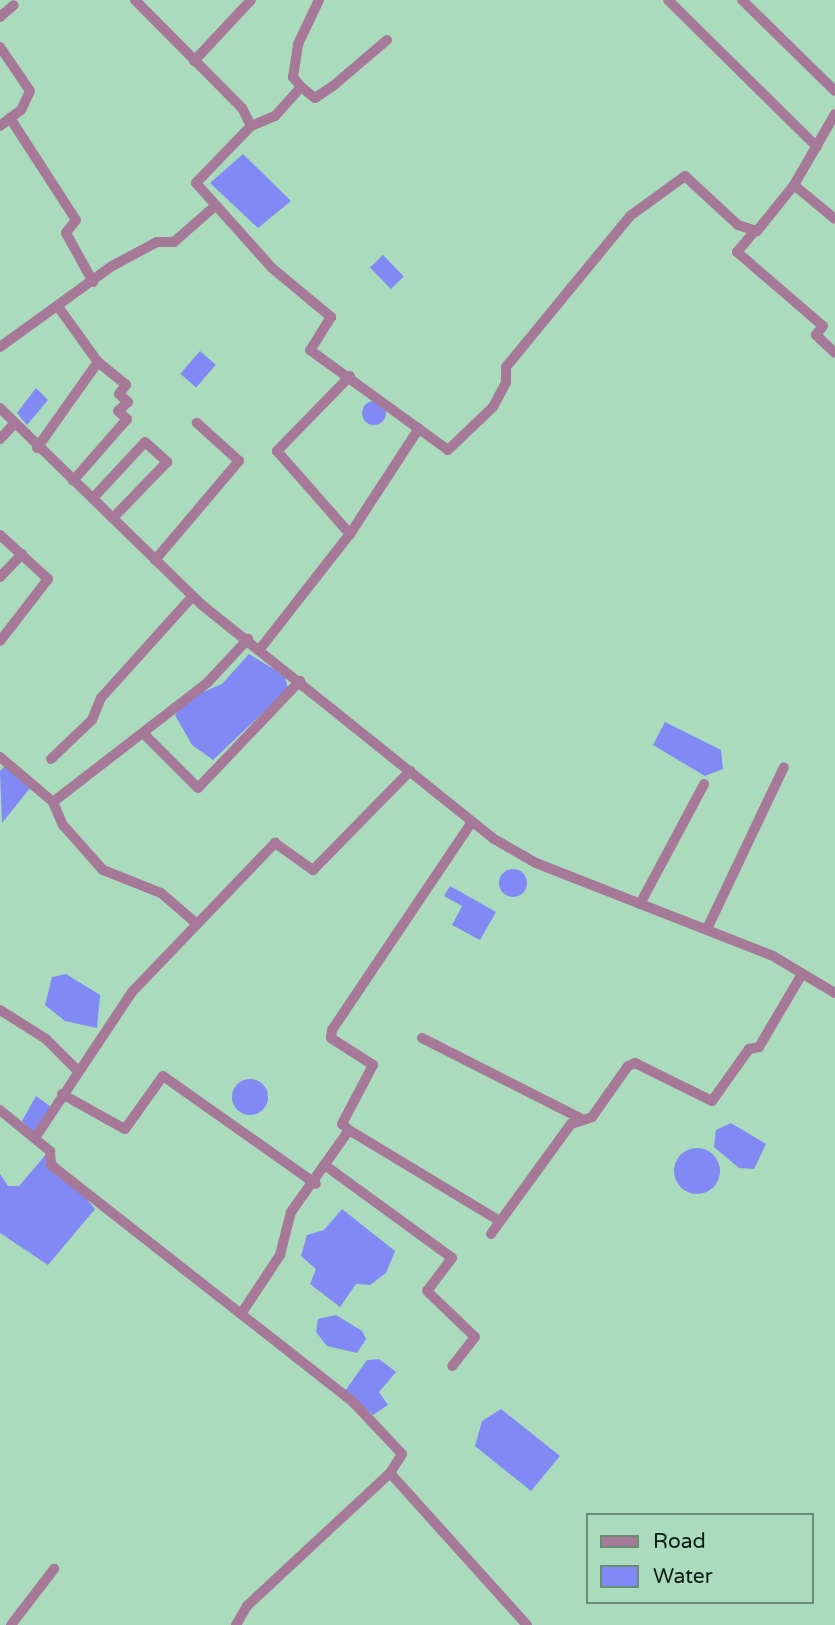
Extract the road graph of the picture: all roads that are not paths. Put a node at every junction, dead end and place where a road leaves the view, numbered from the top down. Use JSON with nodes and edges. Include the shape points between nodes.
{"nodes":[{"id":1,"x":135,"y":0,"type":"edge"},
{"id":2,"x":251,"y":0,"type":"edge"},
{"id":3,"x":318,"y":0,"type":"edge"},
{"id":4,"x":668,"y":0,"type":"edge"},
{"id":5,"x":742,"y":0,"type":"edge"},
{"id":6,"x":14,"y":5,"type":"dead end"},
{"id":7,"x":0,"y":17,"type":"edge"},
{"id":8,"x":387,"y":40,"type":"dead end"},
{"id":9,"x":0,"y":47,"type":"edge"},
{"id":10,"x":194,"y":61,"type":"junction"},
{"id":11,"x":301,"y":87,"type":"junction"},
{"id":12,"x":835,"y":91,"type":"edge"},
{"id":13,"x":835,"y":114,"type":"edge"},
{"id":14,"x":10,"y":118,"type":"junction"},
{"id":15,"x":0,"y":126,"type":"edge"},
{"id":16,"x":251,"y":126,"type":"junction"},
{"id":17,"x":817,"y":147,"type":"junction"},
{"id":18,"x":794,"y":185,"type":"junction"},
{"id":19,"x":215,"y":206,"type":"junction"},
{"id":20,"x":835,"y":219,"type":"edge"},
{"id":21,"x":753,"y":233,"type":"junction"},
{"id":22,"x":93,"y":282,"type":"junction"},
{"id":23,"x":59,"y":308,"type":"junction"},
{"id":24,"x":0,"y":347,"type":"edge"},
{"id":25,"x":835,"y":353,"type":"edge"},
{"id":26,"x":99,"y":362,"type":"junction"},
{"id":27,"x":350,"y":376,"type":"junction"},
{"id":28,"x":0,"y":408,"type":"edge"},
{"id":29,"x":197,"y":423,"type":"dead end"},
{"id":30,"x":14,"y":424,"type":"junction"},
{"id":31,"x":419,"y":428,"type":"junction"},
{"id":32,"x":0,"y":439,"type":"edge"},
{"id":33,"x":37,"y":449,"type":"junction"},
{"id":34,"x":73,"y":481,"type":"junction"},
{"id":35,"x":93,"y":498,"type":"junction"},
{"id":36,"x":113,"y":518,"type":"junction"},
{"id":37,"x":350,"y":534,"type":"junction"},
{"id":38,"x":0,"y":535,"type":"edge"},
{"id":39,"x":22,"y":554,"type":"junction"},
{"id":40,"x":155,"y":560,"type":"junction"},
{"id":41,"x":0,"y":577,"type":"edge"},
{"id":42,"x":193,"y":596,"type":"junction"},
{"id":43,"x":248,"y":639,"type":"junction"},
{"id":44,"x":0,"y":641,"type":"edge"},
{"id":45,"x":260,"y":649,"type":"junction"},
{"id":46,"x":300,"y":681,"type":"junction"},
{"id":47,"x":144,"y":734,"type":"junction"},
{"id":48,"x":1,"y":758,"type":"edge"},
{"id":49,"x":51,"y":759,"type":"dead end"},
{"id":50,"x":784,"y":767,"type":"dead end"},
{"id":51,"x":410,"y":771,"type":"junction"},
{"id":52,"x":704,"y":784,"type":"dead end"},
{"id":53,"x":53,"y":803,"type":"junction"},
{"id":54,"x":472,"y":822,"type":"junction"},
{"id":55,"x":640,"y":904,"type":"junction"},
{"id":56,"x":196,"y":923,"type":"junction"},
{"id":57,"x":707,"y":929,"type":"junction"},
{"id":58,"x":802,"y":974,"type":"junction"},
{"id":59,"x":835,"y":993,"type":"edge"},
{"id":60,"x":0,"y":1010,"type":"edge"},
{"id":61,"x":422,"y":1038,"type":"dead end"},
{"id":62,"x":77,"y":1070,"type":"junction"},
{"id":63,"x":62,"y":1094,"type":"junction"},
{"id":64,"x":0,"y":1110,"type":"edge"},
{"id":65,"x":580,"y":1118,"type":"junction"},
{"id":66,"x":349,"y":1130,"type":"junction"},
{"id":67,"x":35,"y":1138,"type":"junction"},
{"id":68,"x":326,"y":1166,"type":"junction"},
{"id":69,"x":316,"y":1184,"type":"junction"},
{"id":70,"x":500,"y":1222,"type":"junction"},
{"id":71,"x":491,"y":1234,"type":"dead end"},
{"id":72,"x":241,"y":1314,"type":"junction"},
{"id":73,"x":452,"y":1366,"type":"dead end"},
{"id":74,"x":390,"y":1474,"type":"junction"},
{"id":75,"x":54,"y":1569,"type":"dead end"},
{"id":76,"x":11,"y":1625,"type":"edge"},
{"id":77,"x":236,"y":1625,"type":"edge"},
{"id":78,"x":527,"y":1625,"type":"edge"}],
"edges":[{"from":1,"to":10,"type":"street"},
{"from":2,"to":10,"type":"street"},
{"from":3,"to":11,"type":"street","via":[[298,44],[293,77]]},
{"from":4,"to":17,"type":"street"},
{"from":5,"to":12,"type":"street"},
{"from":6,"to":7,"type":"street"},
{"from":8,"to":11,"type":"street","via":[[315,97]]},
{"from":9,"to":14,"type":"street","via":[[30,91]]},
{"from":10,"to":16,"type":"street","via":[[242,108]]},
{"from":11,"to":16,"type":"street","via":[[275,116]]},
{"from":13,"to":17,"type":"street"},
{"from":14,"to":15,"type":"street"},
{"from":14,"to":22,"type":"street","via":[[76,220],[66,233]]},
{"from":16,"to":19,"type":"street","via":[[195,183]]},
{"from":17,"to":18,"type":"street"},
{"from":18,"to":20,"type":"street"},
{"from":18,"to":21,"type":"street"},
{"from":19,"to":22,"type":"street","via":[[174,242],[157,242]]},
{"from":19,"to":27,"type":"street","via":[[331,317],[310,349]]},
{"from":21,"to":25,"type":"street","via":[[737,252],[822,326],[816,335]]},
{"from":21,"to":31,"type":"street","via":[[690,177],[679,177],[630,216],[506,368],[501,396],[451,450]]},
{"from":22,"to":23,"type":"street"},
{"from":23,"to":24,"type":"street"},
{"from":23,"to":26,"type":"street"},
{"from":26,"to":33,"type":"street"},
{"from":26,"to":34,"type":"street","via":[[126,385],[119,394],[128,402],[118,411],[127,419]]},
{"from":27,"to":31,"type":"street"},
{"from":27,"to":37,"type":"street","via":[[277,451]]},
{"from":28,"to":30,"type":"street"},
{"from":29,"to":40,"type":"street","via":[[239,461]]},
{"from":30,"to":32,"type":"street"},
{"from":30,"to":33,"type":"street"},
{"from":31,"to":37,"type":"street"},
{"from":33,"to":34,"type":"street"},
{"from":34,"to":35,"type":"street"},
{"from":35,"to":36,"type":"street"},
{"from":35,"to":36,"type":"street","via":[[145,442],[167,462]]},
{"from":36,"to":40,"type":"street"},
{"from":37,"to":45,"type":"street"},
{"from":38,"to":39,"type":"street"},
{"from":39,"to":41,"type":"street"},
{"from":39,"to":44,"type":"street","via":[[48,579]]},
{"from":40,"to":42,"type":"street"},
{"from":42,"to":43,"type":"street"},
{"from":42,"to":49,"type":"street","via":[[101,698],[92,720]]},
{"from":43,"to":45,"type":"street"},
{"from":43,"to":47,"type":"street","via":[[208,682]]},
{"from":45,"to":46,"type":"street"},
{"from":46,"to":47,"type":"street","via":[[198,788]]},
{"from":46,"to":51,"type":"street"},
{"from":47,"to":53,"type":"street"},
{"from":48,"to":53,"type":"street"},
{"from":50,"to":57,"type":"street"},
{"from":51,"to":54,"type":"street"},
{"from":51,"to":56,"type":"street","via":[[313,870],[275,843]]},
{"from":52,"to":55,"type":"street"},
{"from":53,"to":56,"type":"street","via":[[64,825],[103,870],[161,893]]},
{"from":54,"to":55,"type":"street","via":[[536,863]]},
{"from":54,"to":66,"type":"street","via":[[330,1035],[374,1063],[342,1124]]},
{"from":55,"to":57,"type":"street"},
{"from":56,"to":62,"type":"street","via":[[132,992]]},
{"from":57,"to":58,"type":"street"},
{"from":58,"to":59,"type":"street"},
{"from":58,"to":65,"type":"street","via":[[760,1045],[749,1049],[712,1101],[635,1063],[592,1117]]},
{"from":60,"to":62,"type":"street","via":[[46,1039]]},
{"from":61,"to":65,"type":"street"},
{"from":62,"to":63,"type":"street"},
{"from":63,"to":67,"type":"street"},
{"from":63,"to":69,"type":"street","via":[[125,1129],[163,1076]]},
{"from":64,"to":67,"type":"street"},
{"from":65,"to":70,"type":"street"},
{"from":66,"to":68,"type":"street"},
{"from":66,"to":70,"type":"street"},
{"from":67,"to":72,"type":"street","via":[[50,1151],[51,1165]]},
{"from":68,"to":69,"type":"street"},
{"from":68,"to":73,"type":"street","via":[[452,1258],[427,1291],[475,1337]]},
{"from":69,"to":72,"type":"street","via":[[291,1212],[279,1255]]},
{"from":70,"to":71,"type":"street"},
{"from":72,"to":74,"type":"street","via":[[353,1402],[402,1454]]},
{"from":74,"to":77,"type":"street","via":[[247,1606]]},
{"from":74,"to":78,"type":"street"},
{"from":75,"to":76,"type":"street"}]}
